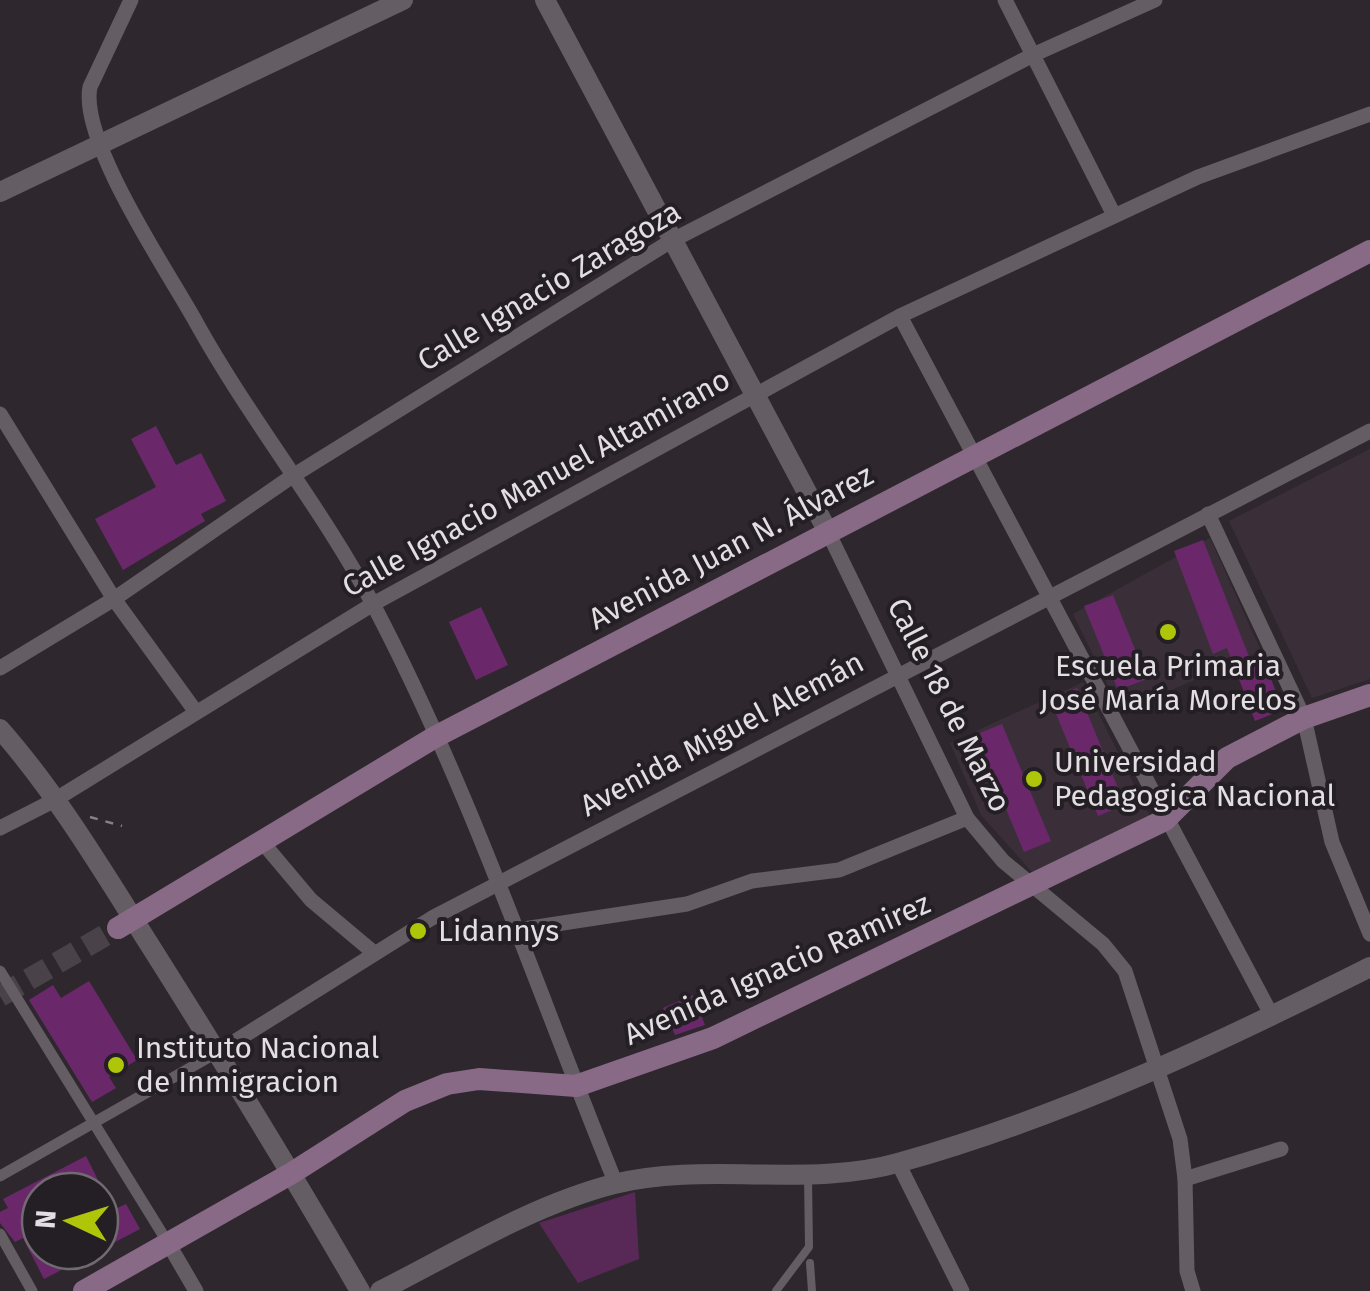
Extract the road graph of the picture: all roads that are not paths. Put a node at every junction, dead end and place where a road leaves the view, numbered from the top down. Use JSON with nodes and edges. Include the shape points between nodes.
{"nodes":[{"id":1,"x":130,"y":0,"type":"edge"},
{"id":2,"x":403,"y":0,"type":"edge"},
{"id":3,"x":545,"y":0,"type":"edge"},
{"id":4,"x":1005,"y":0,"type":"edge"},
{"id":5,"x":1155,"y":0,"type":"edge"},
{"id":6,"x":1035,"y":54,"type":"junction"},
{"id":7,"x":1370,"y":114,"type":"edge"},
{"id":8,"x":96,"y":143,"type":"junction"},
{"id":9,"x":0,"y":192,"type":"edge"},
{"id":10,"x":1114,"y":216,"type":"junction"},
{"id":11,"x":671,"y":240,"type":"junction"},
{"id":12,"x":1370,"y":251,"type":"edge"},
{"id":13,"x":900,"y":316,"type":"junction"},
{"id":14,"x":754,"y":393,"type":"junction"},
{"id":15,"x":0,"y":414,"type":"edge"},
{"id":16,"x":1370,"y":431,"type":"edge"},
{"id":17,"x":971,"y":455,"type":"junction"},
{"id":18,"x":291,"y":477,"type":"junction"},
{"id":19,"x":1208,"y":514,"type":"junction"},
{"id":20,"x":827,"y":530,"type":"junction"},
{"id":21,"x":1046,"y":597,"type":"junction"},
{"id":22,"x":114,"y":600,"type":"junction"},
{"id":23,"x":373,"y":604,"type":"junction"},
{"id":24,"x":0,"y":668,"type":"edge"},
{"id":25,"x":899,"y":673,"type":"junction"},
{"id":26,"x":1370,"y":695,"type":"edge"},
{"id":27,"x":196,"y":712,"type":"junction"},
{"id":28,"x":1304,"y":718,"type":"junction"},
{"id":29,"x":0,"y":729,"type":"edge"},
{"id":30,"x":435,"y":737,"type":"junction"},
{"id":31,"x":53,"y":801,"type":"junction"},
{"id":32,"x":967,"y":818,"type":"junction"},
{"id":33,"x":1165,"y":820,"type":"junction"},
{"id":34,"x":0,"y":828,"type":"edge"},
{"id":35,"x":264,"y":843,"type":"junction"},
{"id":36,"x":500,"y":883,"type":"junction"},
{"id":37,"x":1032,"y":884,"type":"junction"},
{"id":38,"x":126,"y":923,"type":"junction"},
{"id":39,"x":516,"y":930,"type":"junction"},
{"id":40,"x":1370,"y":934,"type":"edge"},
{"id":41,"x":373,"y":952,"type":"junction"},
{"id":42,"x":1370,"y":967,"type":"edge"},
{"id":43,"x":0,"y":971,"type":"edge"},
{"id":44,"x":6,"y":994,"type":"edge"},
{"id":45,"x":1272,"y":1016,"type":"junction"},
{"id":46,"x":218,"y":1052,"type":"junction"},
{"id":47,"x":1160,"y":1069,"type":"junction"},
{"id":48,"x":576,"y":1086,"type":"junction"},
{"id":49,"x":94,"y":1123,"type":"junction"},
{"id":50,"x":1280,"y":1149,"type":"dead end"},
{"id":51,"x":898,"y":1164,"type":"junction"},
{"id":52,"x":808,"y":1172,"type":"junction"},
{"id":53,"x":292,"y":1173,"type":"junction"},
{"id":54,"x":0,"y":1176,"type":"edge"},
{"id":55,"x":1186,"y":1180,"type":"junction"},
{"id":56,"x":616,"y":1184,"type":"junction"},
{"id":57,"x":0,"y":1234,"type":"edge"},
{"id":58,"x":168,"y":1243,"type":"junction"},
{"id":59,"x":810,"y":1262,"type":"dead end"},
{"id":60,"x":32,"y":1291,"type":"edge"},
{"id":61,"x":84,"y":1291,"type":"edge"},
{"id":62,"x":196,"y":1291,"type":"edge"},
{"id":63,"x":360,"y":1291,"type":"edge"},
{"id":64,"x":380,"y":1291,"type":"edge"},
{"id":65,"x":776,"y":1291,"type":"edge"},
{"id":66,"x":812,"y":1291,"type":"edge"},
{"id":67,"x":962,"y":1291,"type":"edge"},
{"id":68,"x":1193,"y":1291,"type":"edge"}],
"edges":[{"from":1,"to":8,"type":"street","via":[[90,87]]},
{"from":2,"to":8,"type":"street"},
{"from":3,"to":11,"type":"street","name":"Calle 18 de Marzo"},
{"from":4,"to":6,"type":"street"},
{"from":5,"to":6,"type":"street","name":"Calle Ignacio Zaragoza"},
{"from":6,"to":10,"type":"street"},
{"from":6,"to":11,"type":"street","name":"Calle Ignacio Zaragoza"},
{"from":7,"to":10,"type":"street","name":"Calle Ignacio Manuel Altamirano","via":[[1198,177]]},
{"from":8,"to":9,"type":"street"},
{"from":8,"to":18,"type":"street"},
{"from":10,"to":13,"type":"street","name":"Calle Ignacio Manuel Altamirano"},
{"from":11,"to":14,"type":"street","name":"Calle 18 de Marzo"},
{"from":11,"to":18,"type":"street","name":"Calle Ignacio Zaragoza"},
{"from":12,"to":17,"type":"main road","name":"Avenida Juan N. Álvarez"},
{"from":13,"to":14,"type":"street","name":"Calle Ignacio Manuel Altamirano"},
{"from":13,"to":17,"type":"street"},
{"from":14,"to":20,"type":"street","name":"Calle 18 de Marzo"},
{"from":14,"to":23,"type":"street","name":"Calle Ignacio Manuel Altamirano"},
{"from":15,"to":22,"type":"street"},
{"from":16,"to":19,"type":"street","name":"Avenida Miguel Alemán"},
{"from":17,"to":20,"type":"main road","name":"Avenida Juan N. Álvarez"},
{"from":17,"to":21,"type":"street"},
{"from":18,"to":22,"type":"street","name":"Calle Ignacio Zaragoza"},
{"from":18,"to":23,"type":"street"},
{"from":19,"to":21,"type":"street","name":"Avenida Miguel Alemán"},
{"from":19,"to":28,"type":"street"},
{"from":20,"to":25,"type":"street","name":"Calle 18 de Marzo"},
{"from":20,"to":30,"type":"main road","name":"Avenida Juan N. Álvarez"},
{"from":21,"to":25,"type":"street","name":"Avenida Miguel Alemán"},
{"from":21,"to":33,"type":"street"},
{"from":22,"to":24,"type":"street","name":"Calle Ignacio Zaragoza"},
{"from":22,"to":27,"type":"street"},
{"from":23,"to":27,"type":"street","name":"Calle Ignacio Manuel Altamirano"},
{"from":23,"to":30,"type":"street"},
{"from":25,"to":32,"type":"street","name":"Calle 18 de Marzo"},
{"from":25,"to":36,"type":"street","name":"Avenida Miguel Alemán"},
{"from":26,"to":28,"type":"main road","name":"Avenida Ignacio Ramirez"},
{"from":27,"to":31,"type":"street","name":"Calle Ignacio Manuel Altamirano"},
{"from":28,"to":33,"type":"main road","name":"Avenida Ignacio Ramirez","via":[[1227,758]]},
{"from":28,"to":40,"type":"street","via":[[1332,842]]},
{"from":29,"to":31,"type":"street"},
{"from":30,"to":35,"type":"main road","name":"Avenida Juan N. Álvarez"},
{"from":30,"to":36,"type":"street"},
{"from":31,"to":34,"type":"street","name":"Calle Ignacio Manuel Altamirano"},
{"from":31,"to":38,"type":"street"},
{"from":32,"to":37,"type":"street","name":"Calle 18 de Marzo"},
{"from":32,"to":39,"type":"street","via":[[839,870],[752,881],[687,904]]},
{"from":33,"to":37,"type":"main road","name":"Avenida Ignacio Ramirez"},
{"from":33,"to":45,"type":"street"},
{"from":35,"to":38,"type":"main road","name":"Avenida Juan N. Álvarez"},
{"from":35,"to":41,"type":"street","via":[[311,900]]},
{"from":36,"to":39,"type":"street"},
{"from":36,"to":41,"type":"street","name":"Avenida Miguel Alemán"},
{"from":37,"to":47,"type":"street","name":"Calle 18 de Marzo","via":[[1103,944],[1124,971]]},
{"from":37,"to":48,"type":"main road","name":"Avenida Ignacio Ramirez","via":[[713,1038]]},
{"from":38,"to":46,"type":"street"},
{"from":39,"to":48,"type":"street"},
{"from":41,"to":46,"type":"street","name":"Avenida Miguel Alemán"},
{"from":42,"to":45,"type":"street"},
{"from":43,"to":44,"type":"street"},
{"from":44,"to":49,"type":"street"},
{"from":45,"to":47,"type":"street"},
{"from":46,"to":49,"type":"street"},
{"from":46,"to":53,"type":"street"},
{"from":47,"to":51,"type":"street"},
{"from":47,"to":55,"type":"street","name":"Calle 18 de Marzo"},
{"from":48,"to":53,"type":"main road","name":"Avenida Ignacio Ramirez","via":[[479,1078],[447,1084],[406,1101]]},
{"from":48,"to":56,"type":"street"},
{"from":49,"to":54,"type":"street"},
{"from":49,"to":58,"type":"street"},
{"from":50,"to":55,"type":"street"},
{"from":51,"to":52,"type":"street"},
{"from":51,"to":67,"type":"street"},
{"from":52,"to":56,"type":"street"},
{"from":52,"to":65,"type":"lane","via":[[809,1247]]},
{"from":53,"to":58,"type":"main road","name":"Avenida Ignacio Ramirez"},
{"from":53,"to":63,"type":"street"},
{"from":55,"to":68,"type":"street","name":"Calle 18 de Marzo"},
{"from":56,"to":64,"type":"street","via":[[527,1216]]},
{"from":57,"to":60,"type":"street"},
{"from":58,"to":61,"type":"main road","name":"Avenida Ignacio Ramirez"},
{"from":58,"to":62,"type":"street"},
{"from":59,"to":66,"type":"lane"}]}
